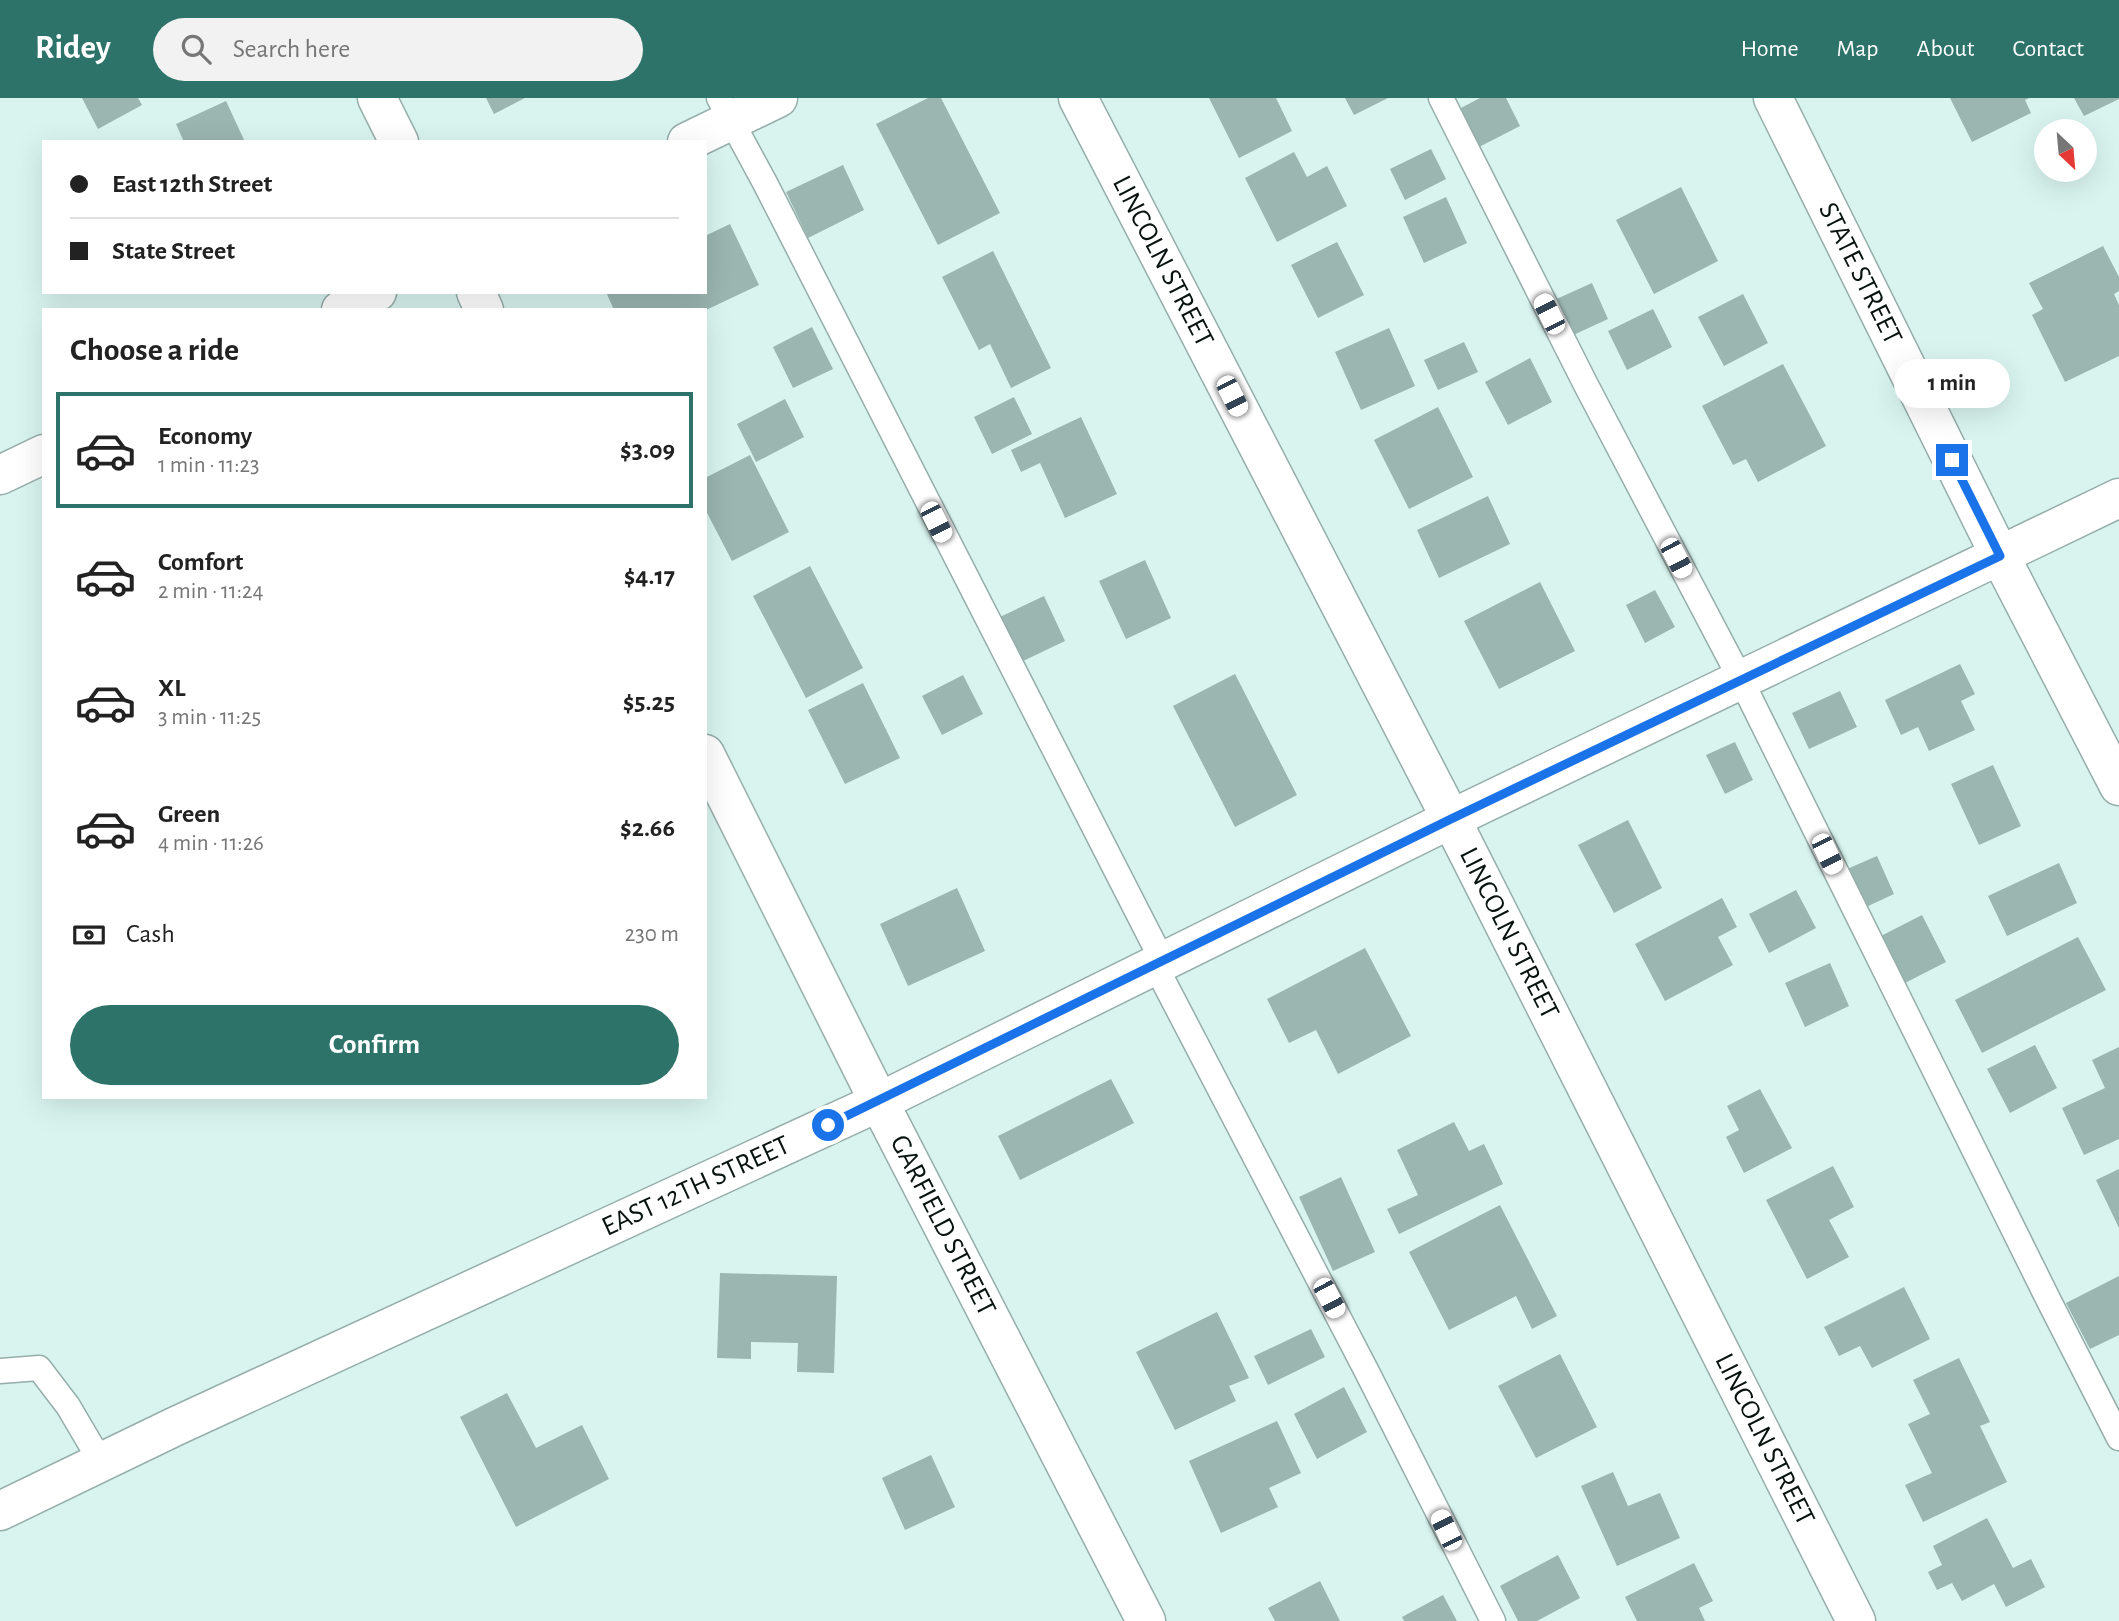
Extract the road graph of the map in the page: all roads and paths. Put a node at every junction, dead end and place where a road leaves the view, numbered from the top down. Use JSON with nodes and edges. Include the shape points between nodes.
{"nodes":[{"id":1,"x":377,"y":98,"type":"edge"},
{"id":2,"x":778,"y":98,"type":"edge"},
{"id":3,"x":1078,"y":98,"type":"edge"},
{"id":4,"x":1441,"y":98,"type":"edge"},
{"id":5,"x":1773,"y":98,"type":"edge"},
{"id":6,"x":725,"y":109,"type":"edge"},
{"id":7,"x":398,"y":140,"type":"edge"},
{"id":8,"x":689,"y":140,"type":"edge"},
{"id":9,"x":373,"y":294,"type":"edge"},
{"id":10,"x":345,"y":308,"type":"edge"},
{"id":11,"x":42,"y":455,"type":"edge"},
{"id":12,"x":0,"y":475,"type":"edge"},
{"id":13,"x":2119,"y":498,"type":"edge"},
{"id":14,"x":2000,"y":556,"type":"junction"},
{"id":15,"x":1741,"y":680,"type":"junction"},
{"id":16,"x":707,"y":758,"type":"edge"},
{"id":17,"x":2119,"y":786,"type":"edge"},
{"id":18,"x":1451,"y":819,"type":"junction"},
{"id":19,"x":1159,"y":964,"type":"junction"},
{"id":20,"x":879,"y":1102,"type":"junction"},
{"id":21,"x":0,"y":1371,"type":"edge"},
{"id":22,"x":2119,"y":1438,"type":"edge"},
{"id":23,"x":101,"y":1462,"type":"junction"},
{"id":24,"x":0,"y":1511,"type":"edge"},
{"id":25,"x":1146,"y":1621,"type":"edge"},
{"id":26,"x":1493,"y":1621,"type":"edge"},
{"id":27,"x":1856,"y":1621,"type":"edge"}],
"edges":[{"from":1,"to":7,"type":"street"},
{"from":2,"to":6,"type":"street"},
{"from":3,"to":18,"type":"street","name":"LINCOLN STREET"},
{"from":4,"to":15,"type":"lane"},
{"from":5,"to":14,"type":"street","name":"STATE STREET"},
{"from":6,"to":8,"type":"street"},
{"from":6,"to":19,"type":"lane"},
{"from":9,"to":10,"type":"street"},
{"from":11,"to":12,"type":"street"},
{"from":13,"to":14,"type":"street","name":"EAST 12TH STREET"},
{"from":14,"to":15,"type":"street","name":"EAST 12TH STREET"},
{"from":14,"to":17,"type":"street","name":"STATE STREET"},
{"from":15,"to":18,"type":"street","name":"EAST 12TH STREET"},
{"from":15,"to":22,"type":"lane"},
{"from":16,"to":20,"type":"street","name":"GARFIELD STREET"},
{"from":18,"to":19,"type":"street","name":"EAST 12TH STREET"},
{"from":18,"to":27,"type":"street","name":"LINCOLN STREET"},
{"from":19,"to":20,"type":"street","name":"EAST 12TH STREET"},
{"from":19,"to":26,"type":"lane"},
{"from":20,"to":23,"type":"street","name":"EAST 12TH STREET"},
{"from":20,"to":25,"type":"street","name":"GARFIELD STREET"},
{"from":21,"to":23,"type":"lane","via":[[39,1368]]},
{"from":23,"to":24,"type":"street","name":"EAST 12TH STREET"}]}
